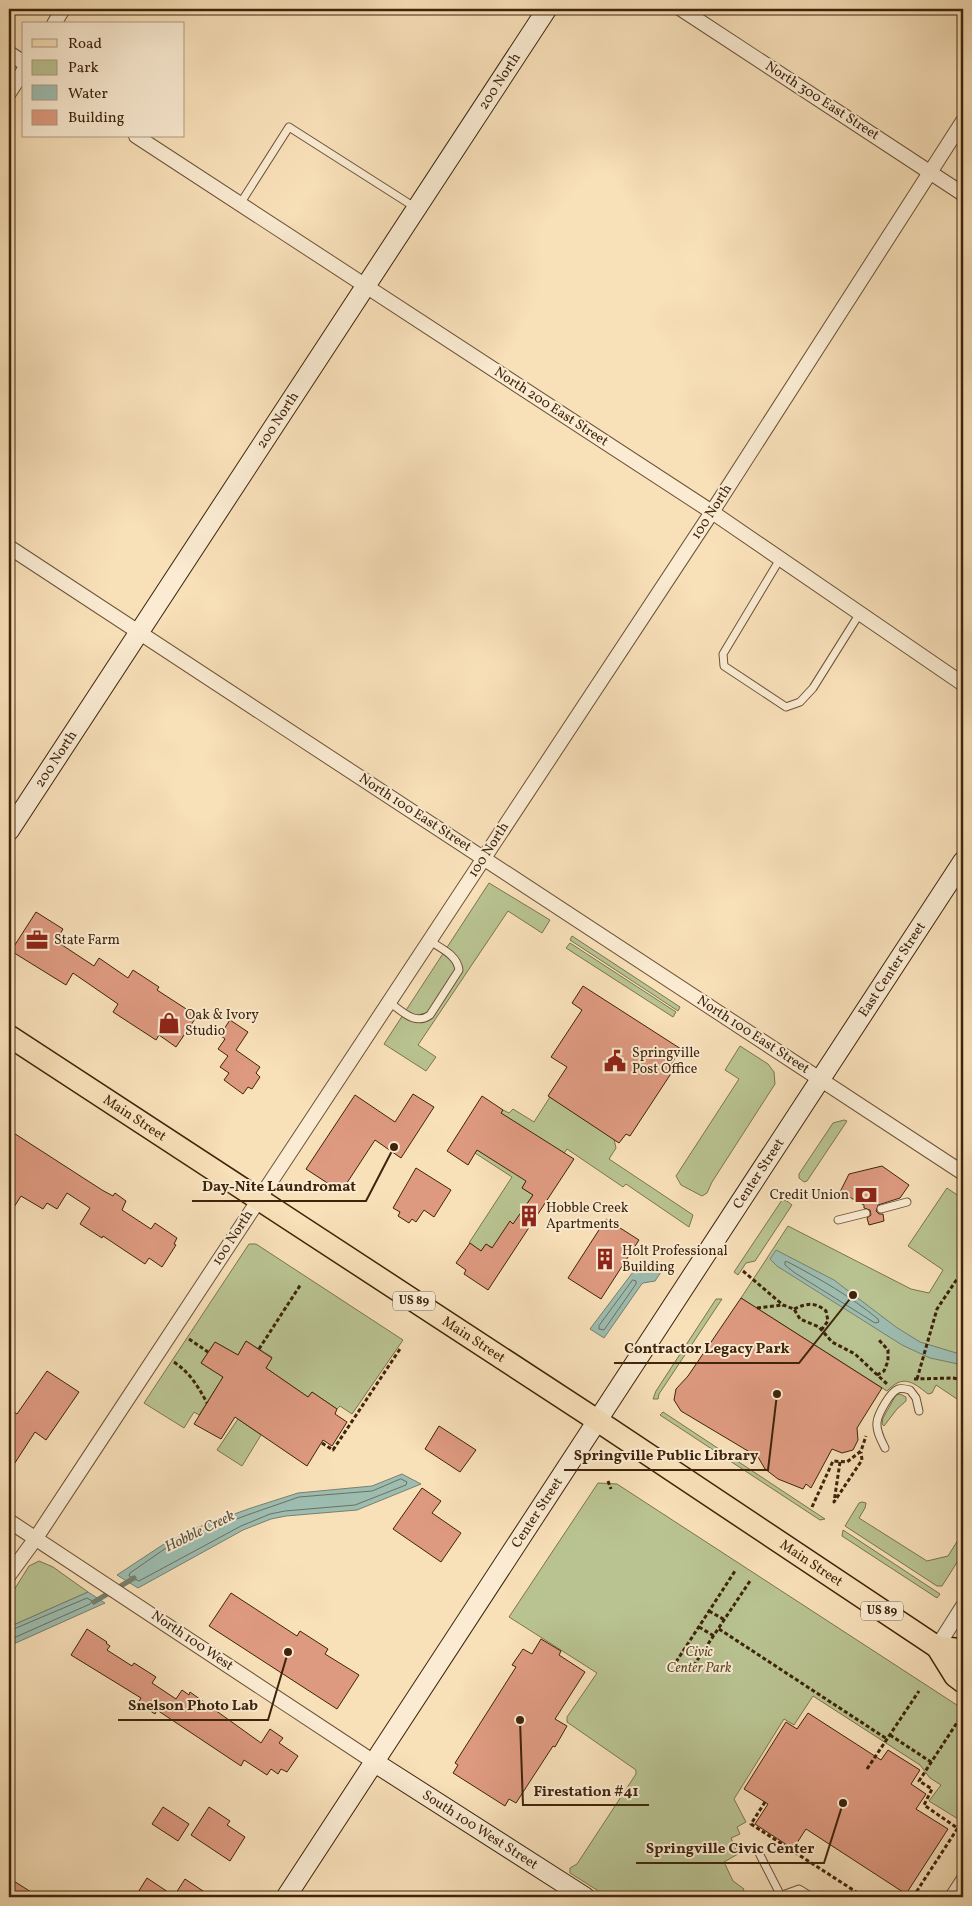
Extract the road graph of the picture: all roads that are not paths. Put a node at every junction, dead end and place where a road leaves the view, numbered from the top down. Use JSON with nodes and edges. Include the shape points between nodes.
{"nodes":[{"id":1,"x":63,"y":9,"type":"edge"},
{"id":2,"x":547,"y":9,"type":"edge"},
{"id":3,"x":681,"y":9,"type":"edge"},
{"id":4,"x":55,"y":22,"type":"edge"},
{"id":5,"x":9,"y":53,"type":"edge"},
{"id":6,"x":22,"y":62,"type":"edge"},
{"id":7,"x":22,"y":73,"type":"edge"},
{"id":8,"x":9,"y":93,"type":"edge"},
{"id":9,"x":963,"y":121,"type":"edge"},
{"id":10,"x":139,"y":138,"type":"edge"},
{"id":11,"x":930,"y":172,"type":"junction"},
{"id":12,"x":963,"y":194,"type":"edge"},
{"id":13,"x":240,"y":204,"type":"junction"},
{"id":14,"x":416,"y":208,"type":"junction"},
{"id":15,"x":365,"y":286,"type":"junction"},
{"id":16,"x":712,"y":512,"type":"junction"},
{"id":17,"x":9,"y":547,"type":"edge"},
{"id":18,"x":780,"y":559,"type":"junction"},
{"id":19,"x":860,"y":613,"type":"junction"},
{"id":20,"x":139,"y":632,"type":"junction"},
{"id":21,"x":963,"y":684,"type":"edge"},
{"id":22,"x":9,"y":831,"type":"edge"},
{"id":23,"x":483,"y":858,"type":"junction"},
{"id":24,"x":963,"y":861,"type":"edge"},
{"id":25,"x":430,"y":941,"type":"junction"},
{"id":26,"x":389,"y":1002,"type":"junction"},
{"id":27,"x":9,"y":1036,"type":"edge"},
{"id":28,"x":821,"y":1079,"type":"junction"},
{"id":29,"x":963,"y":1173,"type":"edge"},
{"id":30,"x":258,"y":1199,"type":"junction"},
{"id":31,"x":907,"y":1202,"type":"dead end"},
{"id":32,"x":881,"y":1209,"type":"dead end"},
{"id":33,"x":866,"y":1213,"type":"dead end"},
{"id":34,"x":838,"y":1220,"type":"dead end"},
{"id":35,"x":919,"y":1411,"type":"dead end"},
{"id":36,"x":598,"y":1421,"type":"junction"},
{"id":37,"x":885,"y":1448,"type":"dead end"},
{"id":38,"x":9,"y":1520,"type":"edge"},
{"id":39,"x":36,"y":1538,"type":"junction"},
{"id":40,"x":9,"y":1575,"type":"edge"},
{"id":41,"x":963,"y":1606,"type":"edge"},
{"id":42,"x":937,"y":1647,"type":"junction"},
{"id":43,"x":963,"y":1650,"type":"edge"},
{"id":44,"x":963,"y":1682,"type":"edge"},
{"id":45,"x":374,"y":1762,"type":"junction"},
{"id":46,"x":759,"y":1853,"type":"dead end"},
{"id":47,"x":963,"y":1874,"type":"edge"},
{"id":48,"x":779,"y":1896,"type":"edge"},
{"id":49,"x":286,"y":1897,"type":"edge"},
{"id":50,"x":585,"y":1897,"type":"edge"},
{"id":51,"x":812,"y":1897,"type":"edge"},
{"id":52,"x":948,"y":1897,"type":"edge"}],
"edges":[{"from":1,"to":4,"type":"street"},
{"from":2,"to":14,"type":"street","name":"200 North"},
{"from":3,"to":11,"type":"street","name":"North 300 East Street"},
{"from":5,"to":6,"type":"street"},
{"from":7,"to":8,"type":"street"},
{"from":9,"to":11,"type":"street","name":"100 North"},
{"from":10,"to":13,"type":"street","name":"North 200 East Street"},
{"from":11,"to":12,"type":"street","name":"North 300 East Street"},
{"from":11,"to":16,"type":"street","name":"100 North"},
{"from":13,"to":14,"type":"lane","via":[[289,127]]},
{"from":13,"to":15,"type":"street","name":"North 200 East Street"},
{"from":14,"to":15,"type":"street","name":"200 North"},
{"from":15,"to":16,"type":"street","name":"North 200 East Street"},
{"from":15,"to":20,"type":"street","name":"200 North"},
{"from":16,"to":18,"type":"street","name":"North 200 East Street"},
{"from":16,"to":23,"type":"street","name":"100 North"},
{"from":17,"to":20,"type":"street","name":"North 100 East Street"},
{"from":18,"to":19,"type":"street","name":"North 200 East Street"},
{"from":18,"to":19,"type":"lane","via":[[723,654],[724,666],[786,707],[800,702],[813,688]]},
{"from":19,"to":21,"type":"street","name":"North 200 East Street"},
{"from":20,"to":22,"type":"street","name":"200 North"},
{"from":20,"to":23,"type":"street","name":"North 100 East Street"},
{"from":23,"to":25,"type":"street","name":"100 North"},
{"from":23,"to":28,"type":"street","name":"North 100 East Street"},
{"from":24,"to":28,"type":"street","name":"East Center Street"},
{"from":25,"to":26,"type":"street","name":"100 North"},
{"from":25,"to":26,"type":"lane","via":[[453,956],[459,970],[430,1015],[424,1020],[415,1020]]},
{"from":26,"to":30,"type":"street","name":"100 North"},
{"from":27,"to":30,"type":"main road","name":"Main Street","number":"US 89"},
{"from":28,"to":29,"type":"street","name":"North 100 East Street"},
{"from":28,"to":36,"type":"street","name":"Center Street"},
{"from":30,"to":36,"type":"main road","name":"Main Street","number":"US 89"},
{"from":30,"to":39,"type":"street","name":"100 North"},
{"from":31,"to":32,"type":"lane"},
{"from":33,"to":34,"type":"lane"},
{"from":35,"to":37,"type":"lane","via":[[910,1390],[899,1388],[893,1393],[877,1422]]},
{"from":36,"to":42,"type":"main road","name":"Main Street","number":"US 89"},
{"from":36,"to":45,"type":"street","name":"Center Street"},
{"from":38,"to":39,"type":"street","name":"North 100 West"},
{"from":39,"to":40,"type":"street","name":"100 North"},
{"from":39,"to":45,"type":"street","name":"North 100 West"},
{"from":41,"to":42,"type":"street"},
{"from":42,"to":43,"type":"main road","name":"Main Street","number":"US 89"},
{"from":42,"to":44,"type":"main road","name":"Main Street","number":"US 89","via":[[955,1676]]},
{"from":45,"to":49,"type":"street","name":"Center Street"},
{"from":45,"to":50,"type":"street","name":"South 100 West Street"},
{"from":46,"to":48,"type":"lane"},
{"from":47,"to":52,"type":"lane"},
{"from":48,"to":51,"type":"lane","via":[[799,1889]]}]}
